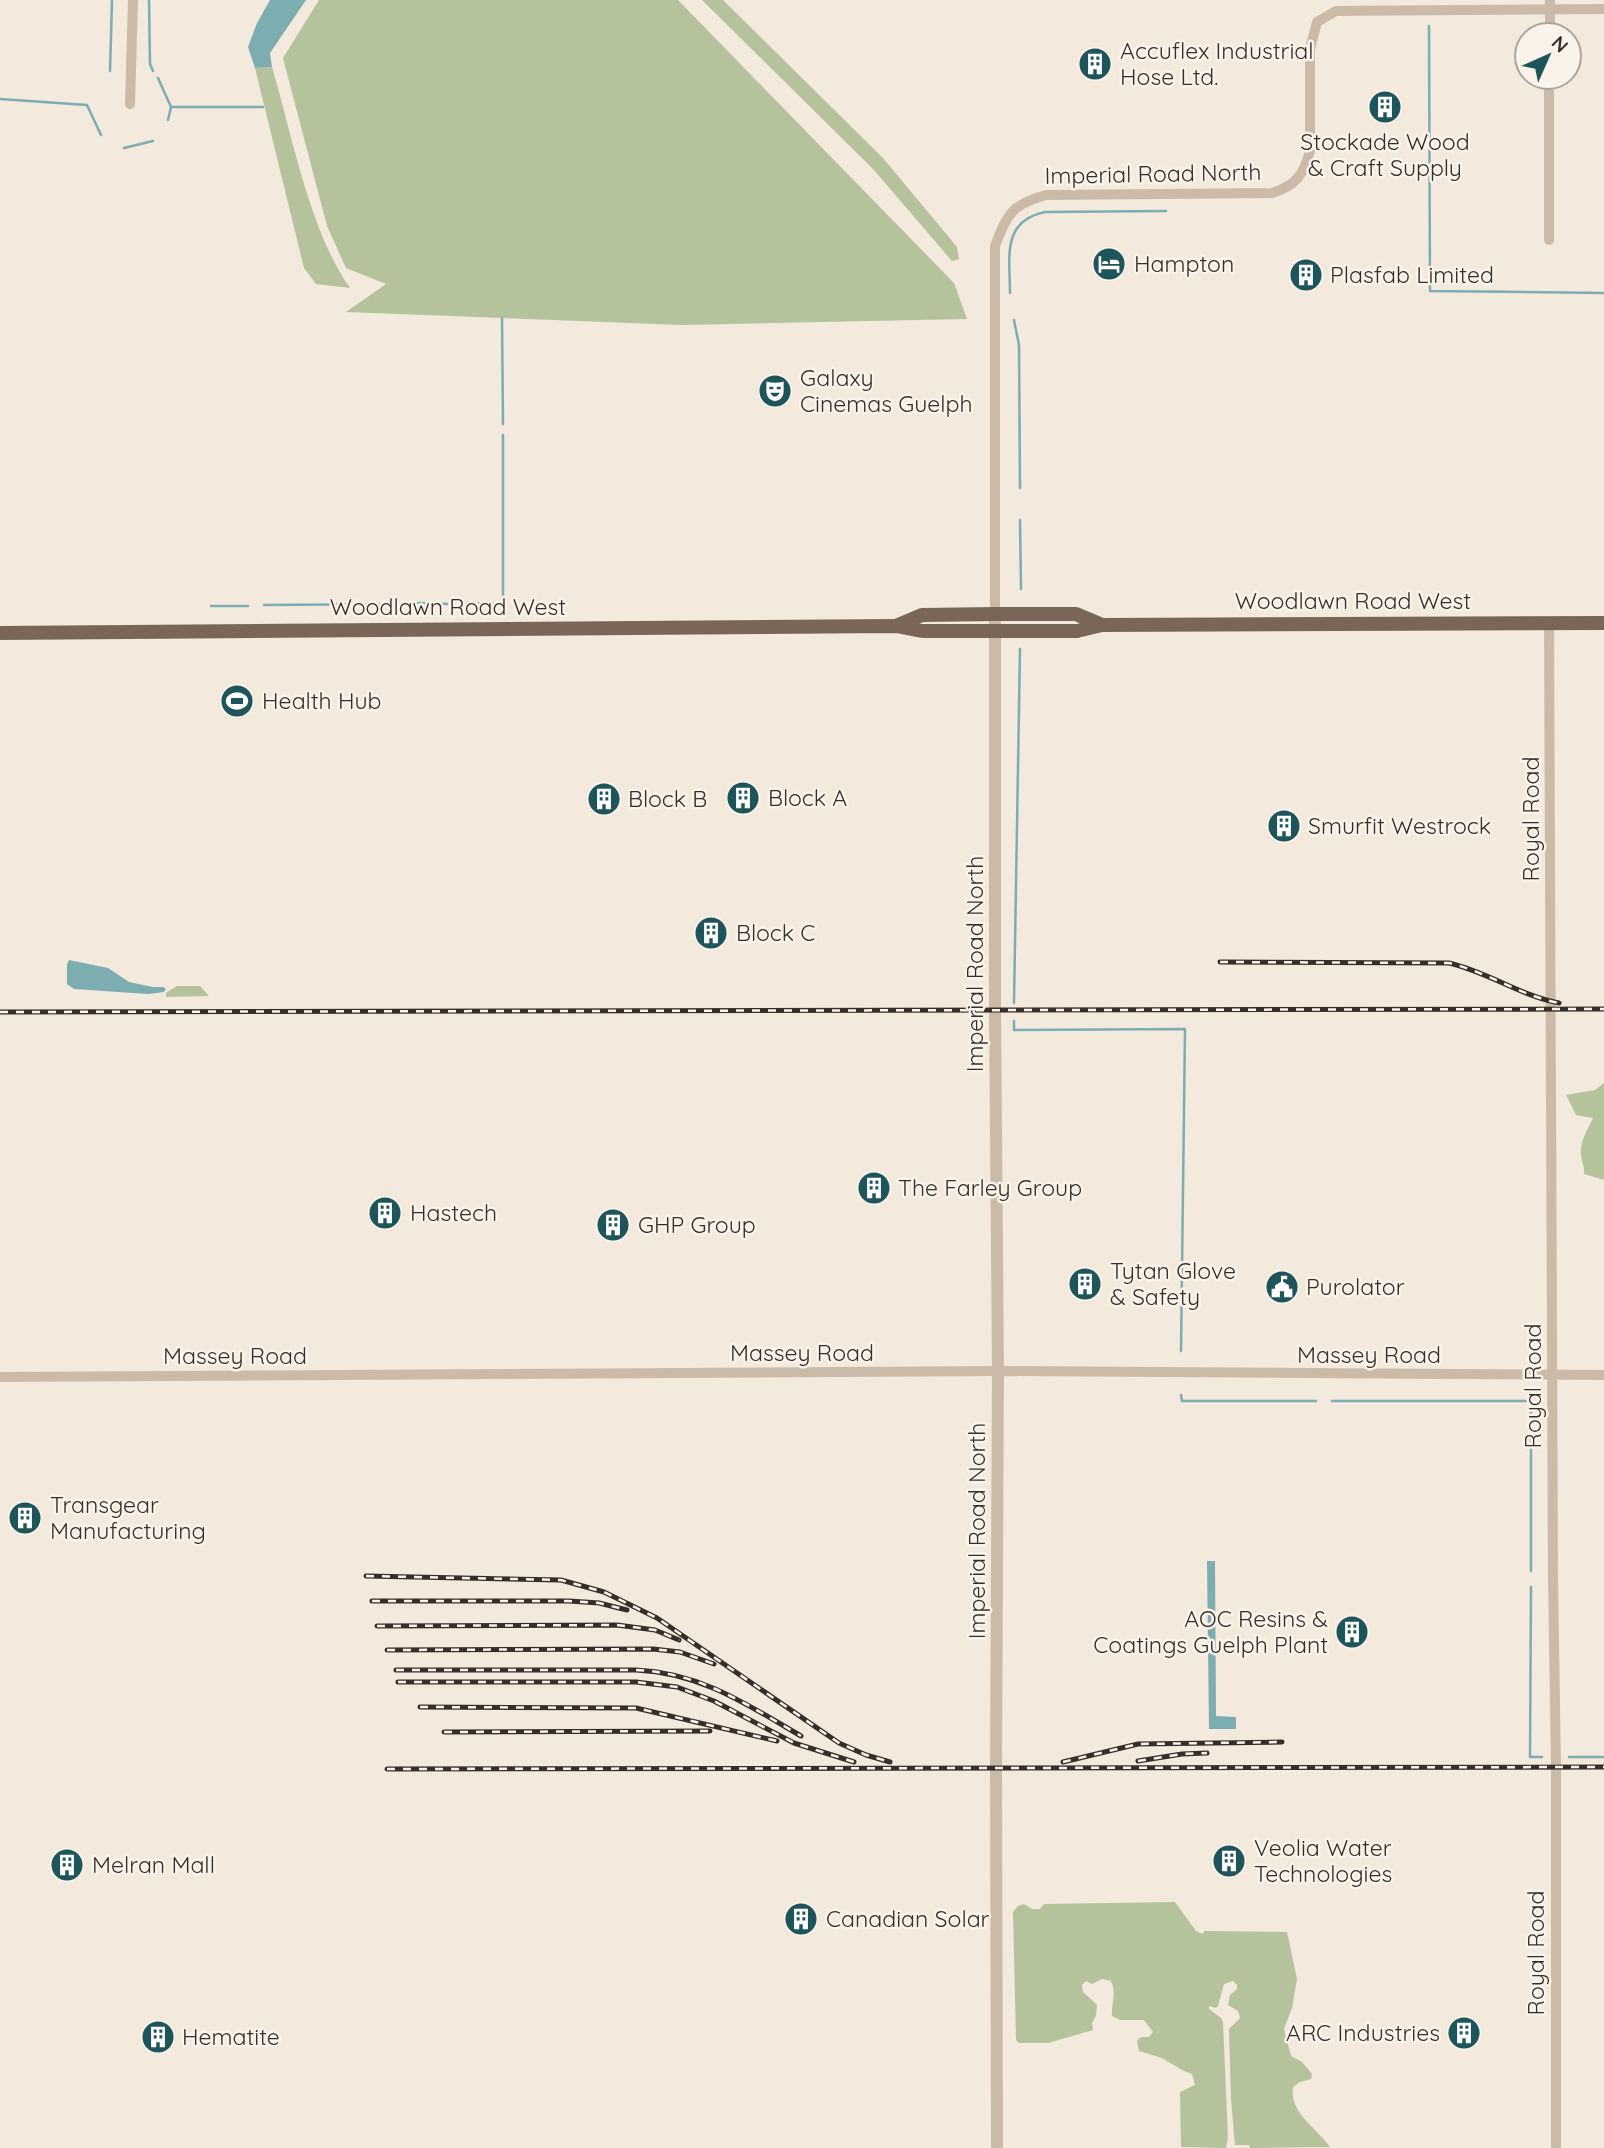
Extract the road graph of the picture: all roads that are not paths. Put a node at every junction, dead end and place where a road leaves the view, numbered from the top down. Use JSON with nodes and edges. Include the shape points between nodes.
{"nodes":[{"id":1,"x":133,"y":0,"type":"edge"},
{"id":2,"x":1550,"y":5,"type":"edge"},
{"id":3,"x":1604,"y":9,"type":"edge"},
{"id":4,"x":1549,"y":91,"type":"edge"},
{"id":5,"x":130,"y":104,"type":"dead end"},
{"id":6,"x":1549,"y":240,"type":"dead end"},
{"id":7,"x":995,"y":614,"type":"junction"},
{"id":8,"x":1549,"y":623,"type":"junction"},
{"id":9,"x":1604,"y":623,"type":"edge"},
{"id":10,"x":1102,"y":625,"type":"junction"},
{"id":11,"x":896,"y":626,"type":"junction"},
{"id":12,"x":995,"y":631,"type":"junction"},
{"id":13,"x":0,"y":633,"type":"edge"},
{"id":14,"x":998,"y":1371,"type":"junction"},
{"id":15,"x":1552,"y":1375,"type":"junction"},
{"id":16,"x":1604,"y":1375,"type":"edge"},
{"id":17,"x":0,"y":1377,"type":"edge"},
{"id":18,"x":997,"y":2148,"type":"edge"},
{"id":19,"x":1556,"y":2148,"type":"edge"}],
"edges":[{"from":1,"to":5,"type":"street"},
{"from":2,"to":3,"type":"street"},
{"from":2,"to":7,"type":"street","name":"Imperial Road North","via":[[1336,11],[1317,22],[1310,49],[1310,151],[1299,179],[1286,188],[1272,192],[1046,195],[1022,202],[1005,220],[995,246]]},
{"from":4,"to":6,"type":"street"},
{"from":7,"to":10,"type":"main road","name":"Woodlawn Road West","via":[[1076,614]]},
{"from":7,"to":11,"type":"main road","name":"Woodlawn Road West","via":[[922,615]]},
{"from":7,"to":12,"type":"street","name":"Imperial Road North"},
{"from":8,"to":9,"type":"main road","name":"Woodlawn Road West"},
{"from":8,"to":10,"type":"main road","name":"Woodlawn Road West"},
{"from":8,"to":15,"type":"street","name":"Royal Road"},
{"from":10,"to":12,"type":"main road","name":"Woodlawn Road West","via":[[1077,631]]},
{"from":11,"to":12,"type":"main road","name":"Woodlawn Road West","via":[[922,631]]},
{"from":11,"to":13,"type":"main road","name":"Woodlawn Road West"},
{"from":12,"to":14,"type":"street","name":"Imperial Road North"},
{"from":14,"to":15,"type":"street","name":"Massey Road"},
{"from":14,"to":17,"type":"street","name":"Massey Road"},
{"from":14,"to":18,"type":"street","name":"Imperial Road North"},
{"from":15,"to":16,"type":"street","name":"Massey Road"},
{"from":15,"to":19,"type":"street","name":"Royal Road"}]}
